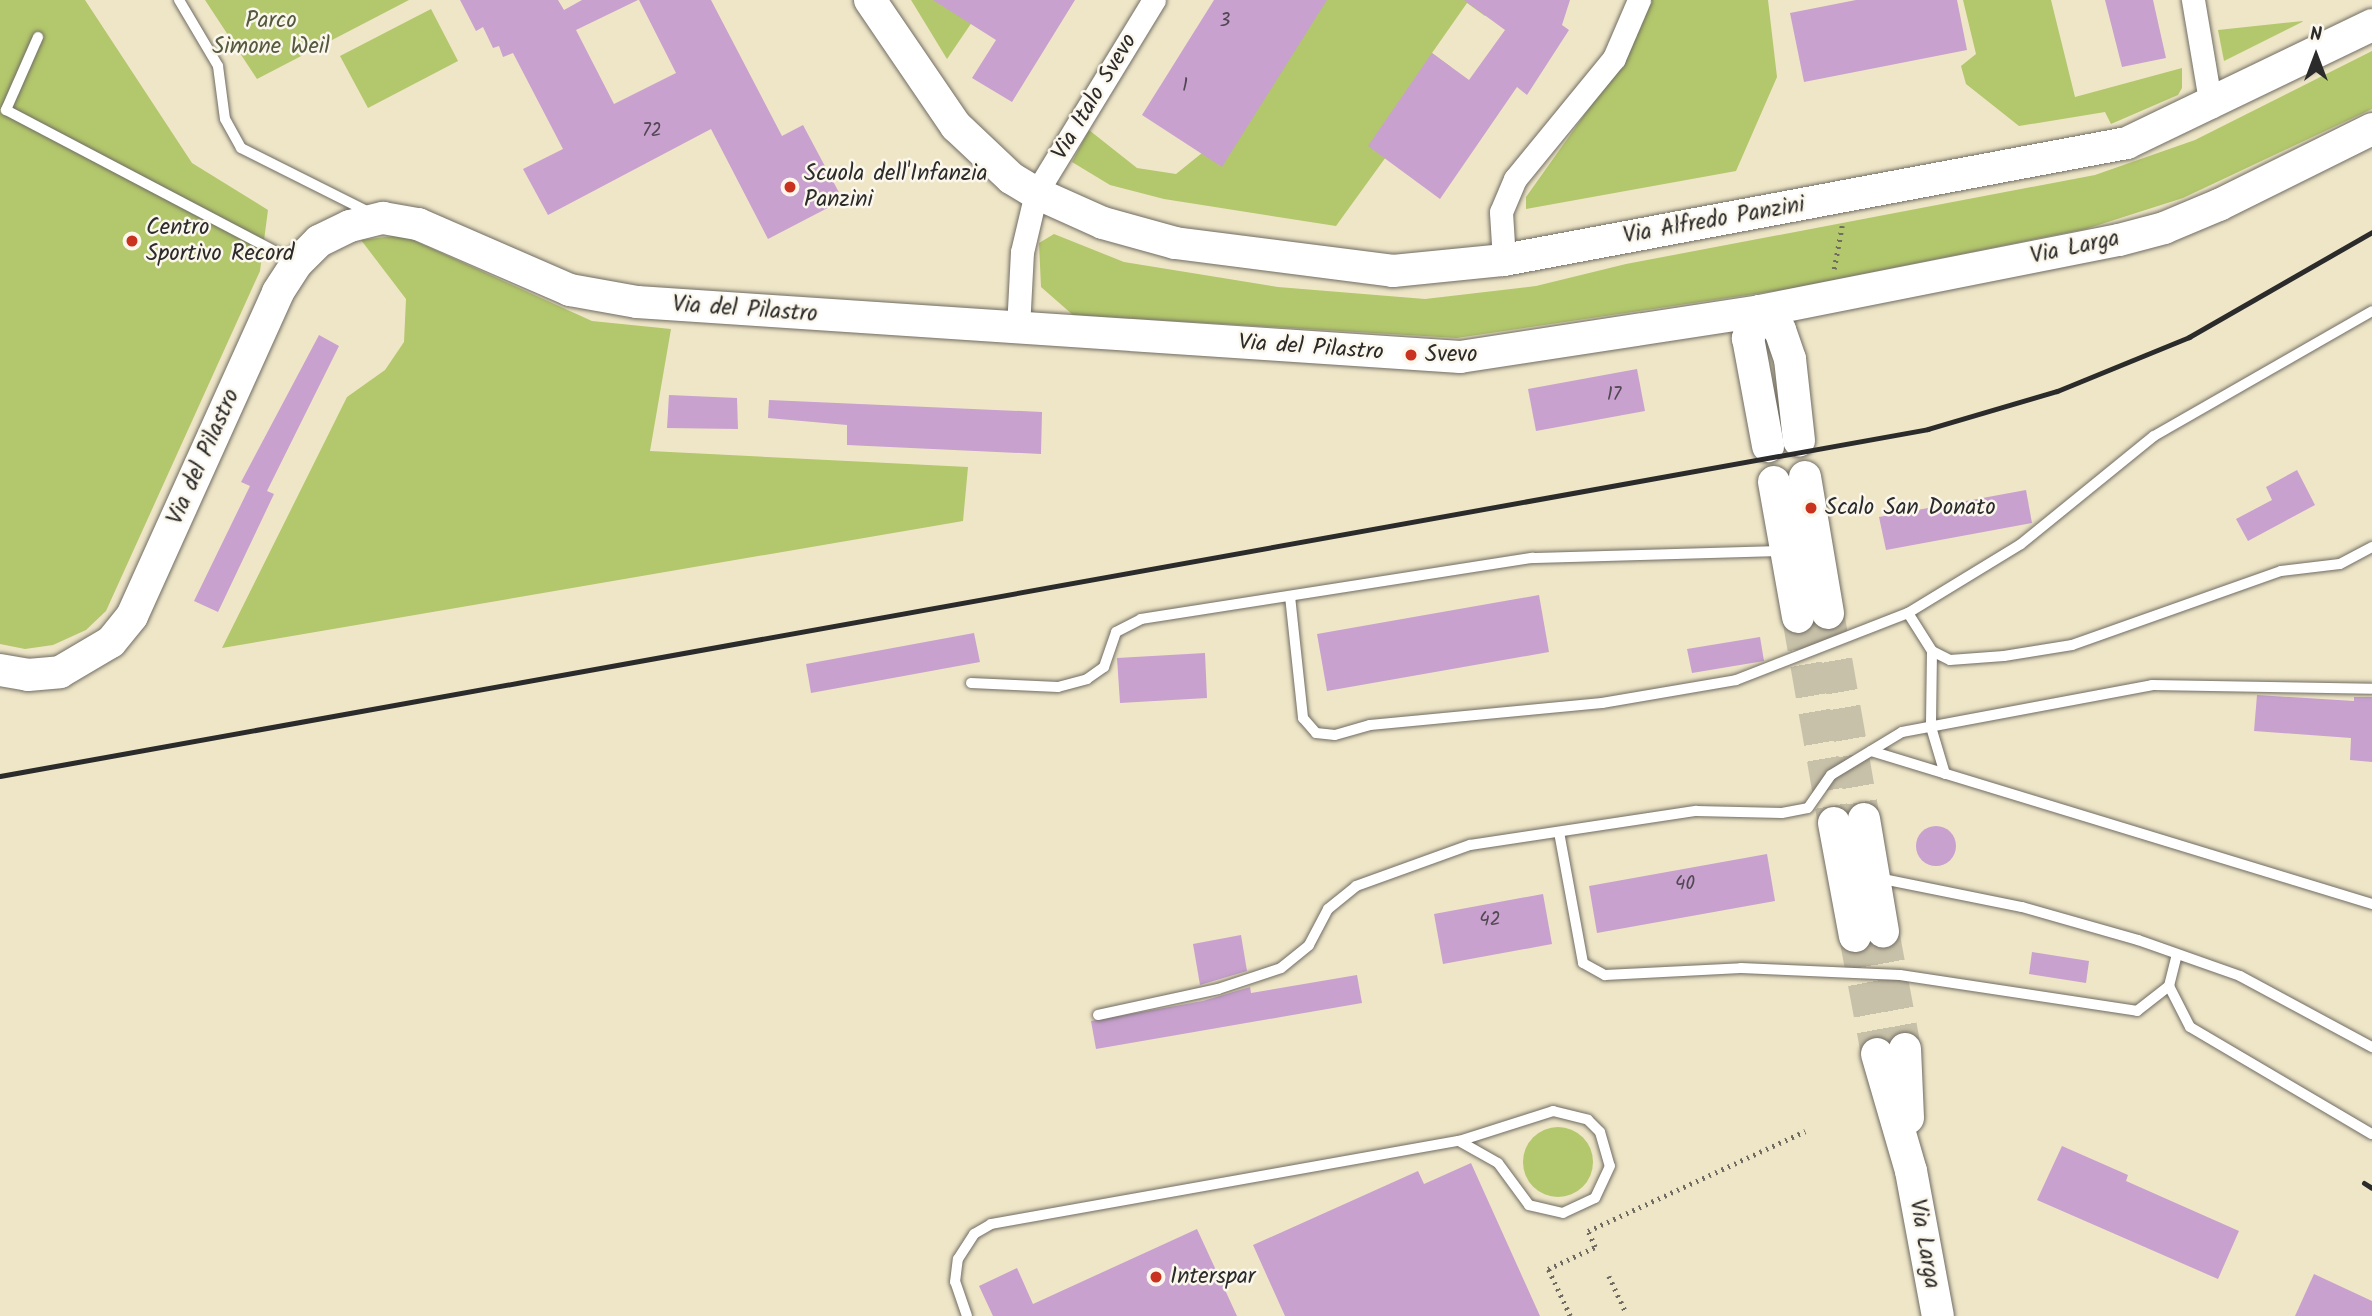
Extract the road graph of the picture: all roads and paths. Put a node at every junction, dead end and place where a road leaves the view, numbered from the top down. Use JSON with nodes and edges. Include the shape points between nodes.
{"nodes":[{"id":1,"x":179,"y":0,"type":"edge"},
{"id":2,"x":870,"y":0,"type":"edge"},
{"id":3,"x":1153,"y":0,"type":"edge"},
{"id":4,"x":1639,"y":0,"type":"edge"},
{"id":5,"x":2193,"y":0,"type":"edge"},
{"id":6,"x":2372,"y":25,"type":"edge"},
{"id":7,"x":38,"y":37,"type":"dead end"},
{"id":8,"x":2211,"y":106,"type":"junction"},
{"id":9,"x":2372,"y":129,"type":"edge"},
{"id":10,"x":1036,"y":193,"type":"junction"},
{"id":11,"x":383,"y":218,"type":"junction"},
{"id":12,"x":1504,"y":260,"type":"junction"},
{"id":13,"x":297,"y":263,"type":"junction"},
{"id":14,"x":1760,"y":311,"type":"junction"},
{"id":15,"x":2372,"y":311,"type":"edge"},
{"id":16,"x":1012,"y":328,"type":"junction"},
{"id":17,"x":1784,"y":443,"type":"dead end"},
{"id":18,"x":2372,"y":547,"type":"edge"},
{"id":19,"x":1787,"y":551,"type":"junction"},
{"id":20,"x":1290,"y":596,"type":"junction"},
{"id":21,"x":1908,"y":613,"type":"junction"},
{"id":22,"x":1932,"y":651,"type":"junction"},
{"id":23,"x":0,"y":670,"type":"edge"},
{"id":24,"x":971,"y":682,"type":"dead end"},
{"id":25,"x":2372,"y":688,"type":"edge"},
{"id":26,"x":1931,"y":727,"type":"junction"},
{"id":27,"x":1871,"y":751,"type":"junction"},
{"id":28,"x":1945,"y":774,"type":"junction"},
{"id":29,"x":1559,"y":832,"type":"junction"},
{"id":30,"x":1875,"y":877,"type":"junction"},
{"id":31,"x":2372,"y":904,"type":"edge"},
{"id":32,"x":2177,"y":956,"type":"junction"},
{"id":33,"x":2169,"y":986,"type":"junction"},
{"id":34,"x":1098,"y":1015,"type":"dead end"},
{"id":35,"x":2372,"y":1047,"type":"edge"},
{"id":36,"x":1891,"y":1051,"type":"tunnel mouth"},
{"id":37,"x":1805,"y":1131,"type":"dead end"},
{"id":38,"x":2372,"y":1134,"type":"edge"},
{"id":39,"x":1459,"y":1141,"type":"junction"},
{"id":40,"x":1609,"y":1276,"type":"dead end"},
{"id":41,"x":1626,"y":1312,"type":"dead end"},
{"id":42,"x":967,"y":1316,"type":"edge"},
{"id":43,"x":1570,"y":1316,"type":"edge"},
{"id":44,"x":1938,"y":1316,"type":"edge"}],
"edges":[{"from":1,"to":11,"type":"lane","via":[[218,66],[225,119],[241,149]]},
{"from":2,"to":10,"type":"street","name":"Via Alfredo Panzini","via":[[956,126],[1011,178]]},
{"from":3,"to":10,"type":"street","name":"Via Italo Svevo"},
{"from":4,"to":12,"type":"street","via":[[1614,58],[1515,180],[1501,212]]},
{"from":5,"to":8,"type":"street"},
{"from":6,"to":8,"type":"street","name":"Via Alfredo Panzini"},
{"from":7,"to":13,"type":"lane","via":[[5,110]]},
{"from":8,"to":12,"type":"street","name":"Via Alfredo Panzini","via":[[2127,143],[2086,153]]},
{"from":9,"to":14,"type":"street","name":"Via Larga","via":[[2164,228]]},
{"from":10,"to":12,"type":"street","name":"Via Alfredo Panzini","via":[[1103,223],[1226,251],[1393,271]]},
{"from":10,"to":16,"type":"street"},
{"from":11,"to":13,"type":"street","name":"Via del Pilastro","via":[[349,226],[319,241]]},
{"from":11,"to":16,"type":"street","name":"Via del Pilastro","via":[[418,224],[570,290],[604,298]]},
{"from":13,"to":23,"type":"street","name":"Via del Pilastro","via":[[278,292],[132,616],[111,642],[60,672],[28,675]]},
{"from":14,"to":16,"type":"street","name":"Via del Pilastro","via":[[1460,357]]},
{"from":14,"to":17,"type":"street","via":[[1748,338]]},
{"from":15,"to":21,"type":"lane","via":[[2154,436],[2021,544]]},
{"from":18,"to":22,"type":"lane","via":[[2340,564],[2281,571],[2072,645],[1950,660]]},
{"from":19,"to":19,"type":"street","via":[[1790,479],[1813,615]]},
{"from":19,"to":20,"type":"lane","via":[[1545,556]]},
{"from":20,"to":21,"type":"lane","via":[[1303,718],[1316,733],[1335,735],[1370,725],[1602,703],[1736,680]]},
{"from":20,"to":24,"type":"lane","via":[[1141,619],[1116,632],[1104,667],[1087,679],[1058,687]]},
{"from":21,"to":22,"type":"lane"},
{"from":22,"to":26,"type":"lane"},
{"from":25,"to":26,"type":"lane","via":[[2152,685]]},
{"from":26,"to":27,"type":"lane","via":[[1902,732]]},
{"from":26,"to":28,"type":"lane"},
{"from":27,"to":28,"type":"lane"},
{"from":27,"to":29,"type":"lane","via":[[1831,775],[1808,808],[1782,813],[1696,811]]},
{"from":28,"to":31,"type":"lane"},
{"from":29,"to":33,"type":"lane","via":[[1583,963],[1605,975],[1741,968],[1900,975],[2137,1011]]},
{"from":29,"to":34,"type":"lane","via":[[1470,845],[1356,886],[1328,909],[1308,945],[1262,977]]},
{"from":30,"to":30,"type":"street","via":[[1849,821],[1869,933]]},
{"from":30,"to":32,"type":"lane","via":[[2022,907]]},
{"from":32,"to":33,"type":"lane"},
{"from":32,"to":35,"type":"lane","via":[[2240,976]]},
{"from":33,"to":38,"type":"lane","via":[[2190,1027]]},
{"from":36,"to":44,"type":"street","name":"Via Larga"},
{"from":37,"to":43,"type":"path","via":[[1588,1231],[1595,1247],[1548,1269]]},
{"from":39,"to":39,"type":"lane","via":[[1498,1163],[1516,1192],[1545,1212],[1580,1209],[1605,1184],[1610,1166],[1600,1132],[1571,1112],[1553,1111]]},
{"from":39,"to":42,"type":"lane","via":[[991,1224],[974,1234],[958,1259],[955,1282]]},
{"from":40,"to":41,"type":"path"}]}
